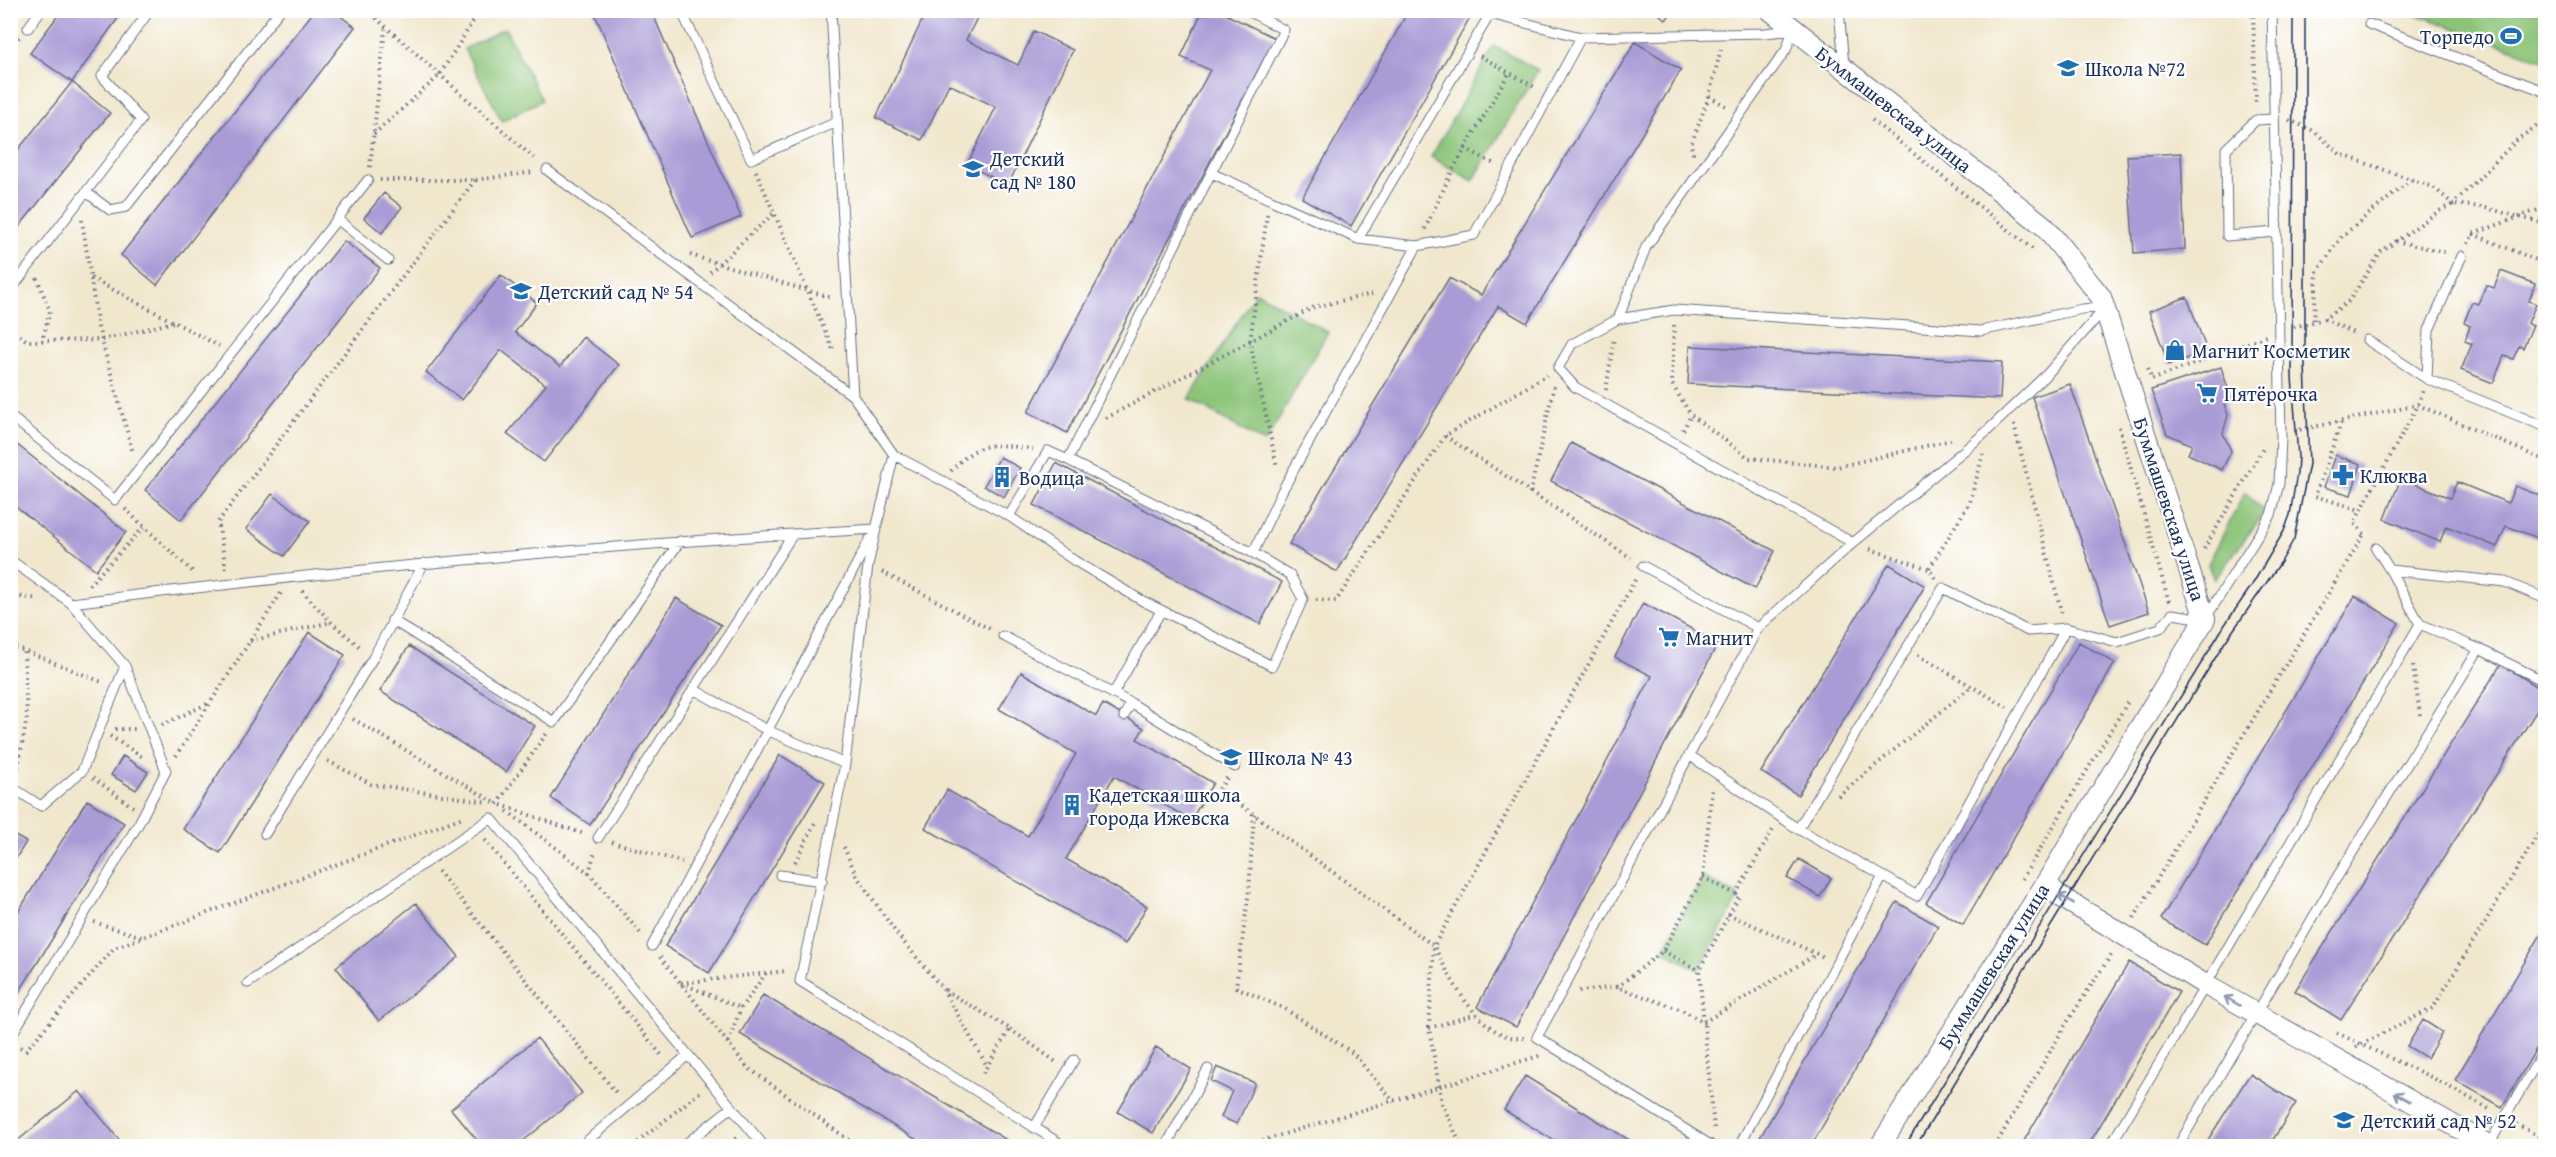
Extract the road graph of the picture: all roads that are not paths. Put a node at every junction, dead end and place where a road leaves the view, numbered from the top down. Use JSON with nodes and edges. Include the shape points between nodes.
{"nodes":[{"id":1,"x":41,"y":10,"type":"edge"},
{"id":2,"x":150,"y":10,"type":"edge"},
{"id":3,"x":280,"y":10,"type":"edge"},
{"id":4,"x":681,"y":10,"type":"edge"},
{"id":5,"x":831,"y":10,"type":"edge"},
{"id":6,"x":1246,"y":10,"type":"edge"},
{"id":7,"x":1770,"y":10,"type":"edge"},
{"id":8,"x":1839,"y":10,"type":"edge"},
{"id":9,"x":2272,"y":10,"type":"edge"},
{"id":10,"x":2368,"y":24,"type":"dead end"},
{"id":11,"x":28,"y":28,"type":"dead end"},
{"id":12,"x":1793,"y":30,"type":"junction"},
{"id":13,"x":1581,"y":37,"type":"junction"},
{"id":14,"x":1844,"y":70,"type":"junction"},
{"id":15,"x":2546,"y":92,"type":"edge"},
{"id":16,"x":2273,"y":119,"type":"junction"},
{"id":17,"x":837,"y":122,"type":"junction"},
{"id":18,"x":547,"y":171,"type":"road end"},
{"id":19,"x":1211,"y":173,"type":"junction"},
{"id":20,"x":368,"y":180,"type":"road end"},
{"id":21,"x":86,"y":192,"type":"junction"},
{"id":22,"x":337,"y":219,"type":"junction"},
{"id":23,"x":2277,"y":232,"type":"junction"},
{"id":24,"x":1358,"y":239,"type":"junction"},
{"id":25,"x":1417,"y":246,"type":"junction"},
{"id":26,"x":2462,"y":256,"type":"road end"},
{"id":27,"x":388,"y":260,"type":"dead end"},
{"id":28,"x":10,"y":291,"type":"edge"},
{"id":29,"x":2106,"y":307,"type":"junction"},
{"id":30,"x":1617,"y":319,"type":"junction"},
{"id":31,"x":2367,"y":340,"type":"road end"},
{"id":32,"x":2427,"y":379,"type":"junction"},
{"id":33,"x":853,"y":396,"type":"junction"},
{"id":34,"x":10,"y":416,"type":"edge"},
{"id":35,"x":2546,"y":427,"type":"edge"},
{"id":36,"x":894,"y":455,"type":"junction"},
{"id":37,"x":1068,"y":460,"type":"junction"},
{"id":38,"x":1009,"y":516,"type":"junction"},
{"id":39,"x":876,"y":529,"type":"junction"},
{"id":40,"x":793,"y":534,"type":"junction"},
{"id":41,"x":680,"y":541,"type":"junction"},
{"id":42,"x":1853,"y":543,"type":"junction"},
{"id":43,"x":2376,"y":548,"type":"road end"},
{"id":44,"x":1253,"y":553,"type":"junction"},
{"id":45,"x":10,"y":560,"type":"edge"},
{"id":46,"x":424,"y":563,"type":"junction"},
{"id":47,"x":1643,"y":566,"type":"road end"},
{"id":48,"x":2390,"y":570,"type":"junction"},
{"id":49,"x":2546,"y":599,"type":"edge"},
{"id":50,"x":71,"y":603,"type":"junction"},
{"id":51,"x":1161,"y":610,"type":"junction"},
{"id":52,"x":2205,"y":619,"type":"junction"},
{"id":53,"x":392,"y":620,"type":"junction"},
{"id":54,"x":2420,"y":624,"type":"junction"},
{"id":55,"x":1758,"y":628,"type":"junction"},
{"id":56,"x":2066,"y":628,"type":"junction"},
{"id":57,"x":1003,"y":636,"type":"road end"},
{"id":58,"x":2479,"y":649,"type":"junction"},
{"id":59,"x":125,"y":666,"type":"junction"},
{"id":60,"x":2546,"y":682,"type":"edge"},
{"id":61,"x":693,"y":688,"type":"junction"},
{"id":62,"x":1113,"y":694,"type":"junction"},
{"id":63,"x":1131,"y":703,"type":"junction"},
{"id":64,"x":1124,"y":716,"type":"dead end"},
{"id":65,"x":767,"y":730,"type":"junction"},
{"id":66,"x":1689,"y":755,"type":"junction"},
{"id":67,"x":845,"y":764,"type":"junction"},
{"id":68,"x":1235,"y":767,"type":"road end"},
{"id":69,"x":12,"y":787,"type":"edge"},
{"id":70,"x":1798,"y":829,"type":"junction"},
{"id":71,"x":265,"y":834,"type":"dead end"},
{"id":72,"x":598,"y":838,"type":"road end"},
{"id":73,"x":780,"y":875,"type":"dead end"},
{"id":74,"x":1883,"y":876,"type":"junction"},
{"id":75,"x":822,"y":881,"type":"junction"},
{"id":76,"x":2046,"y":884,"type":"junction"},
{"id":77,"x":652,"y":946,"type":"road end"},
{"id":78,"x":248,"y":983,"type":"dead end"},
{"id":79,"x":2204,"y":984,"type":"junction"},
{"id":80,"x":2256,"y":1014,"type":"junction"},
{"id":81,"x":10,"y":1038,"type":"edge"},
{"id":82,"x":2546,"y":1047,"type":"edge"},
{"id":83,"x":688,"y":1055,"type":"junction"},
{"id":84,"x":1074,"y":1060,"type":"dead end"},
{"id":85,"x":1208,"y":1069,"type":"dead end"},
{"id":86,"x":728,"y":1110,"type":"junction"},
{"id":87,"x":1034,"y":1128,"type":"junction"},
{"id":88,"x":581,"y":1146,"type":"edge"},
{"id":89,"x":683,"y":1146,"type":"edge"},
{"id":90,"x":764,"y":1146,"type":"edge"},
{"id":91,"x":1064,"y":1146,"type":"edge"},
{"id":92,"x":1166,"y":1146,"type":"edge"},
{"id":93,"x":1712,"y":1146,"type":"edge"},
{"id":94,"x":1739,"y":1146,"type":"edge"},
{"id":95,"x":1880,"y":1146,"type":"edge"},
{"id":96,"x":2110,"y":1146,"type":"edge"},
{"id":97,"x":2178,"y":1146,"type":"edge"},
{"id":98,"x":2489,"y":1146,"type":"edge"}],
"edges":[{"from":1,"to":11,"type":"lane"},
{"from":2,"to":21,"type":"lane","via":[[102,76],[141,120]]},
{"from":3,"to":21,"type":"lane","via":[[126,207],[110,210]]},
{"from":4,"to":17,"type":"lane","via":[[751,159]]},
{"from":5,"to":17,"type":"lane"},
{"from":6,"to":19,"type":"lane","via":[[1284,30]]},
{"from":7,"to":12,"type":"street","name":"Буммашевская улица"},
{"from":8,"to":14,"type":"lane"},
{"from":9,"to":16,"type":"lane"},
{"from":10,"to":15,"type":"lane"},
{"from":12,"to":13,"type":"lane"},
{"from":12,"to":14,"type":"street","name":"Буммашевская улица"},
{"from":12,"to":30,"type":"lane","via":[[1786,50],[1646,246]]},
{"from":13,"to":24,"type":"lane","via":[[1490,14]]},
{"from":13,"to":25,"type":"lane","via":[[1474,235]]},
{"from":14,"to":29,"type":"street","name":"Буммашевская улица","via":[[2044,226]]},
{"from":16,"to":23,"type":"lane"},
{"from":16,"to":23,"type":"lane","via":[[2256,120],[2226,149],[2227,236]]},
{"from":17,"to":33,"type":"lane"},
{"from":18,"to":33,"type":"lane"},
{"from":19,"to":24,"type":"lane"},
{"from":19,"to":37,"type":"lane"},
{"from":20,"to":22,"type":"lane"},
{"from":21,"to":28,"type":"lane"},
{"from":22,"to":27,"type":"lane"},
{"from":22,"to":34,"type":"lane","via":[[115,500]]},
{"from":23,"to":52,"type":"lane","via":[[2279,484],[2271,514]]},
{"from":24,"to":25,"type":"lane"},
{"from":25,"to":44,"type":"lane","via":[[1282,491]]},
{"from":26,"to":32,"type":"lane","via":[[2429,330]]},
{"from":29,"to":30,"type":"lane","via":[[1982,331],[1674,310]]},
{"from":29,"to":42,"type":"lane","via":[[2089,322],[2048,374],[1985,433]]},
{"from":29,"to":52,"type":"street","name":"Буммашевская улица"},
{"from":30,"to":42,"type":"lane","via":[[1572,344],[1558,368],[1575,387]]},
{"from":31,"to":32,"type":"lane"},
{"from":32,"to":35,"type":"lane"},
{"from":33,"to":36,"type":"lane"},
{"from":36,"to":38,"type":"lane"},
{"from":36,"to":39,"type":"lane"},
{"from":37,"to":38,"type":"lane","via":[[1048,452]]},
{"from":37,"to":44,"type":"lane"},
{"from":38,"to":51,"type":"lane","via":[[1075,561]]},
{"from":39,"to":40,"type":"lane"},
{"from":39,"to":65,"type":"lane"},
{"from":39,"to":67,"type":"lane","via":[[868,565]]},
{"from":40,"to":41,"type":"lane"},
{"from":40,"to":61,"type":"lane"},
{"from":41,"to":46,"type":"lane"},
{"from":41,"to":53,"type":"lane","via":[[555,722]]},
{"from":42,"to":55,"type":"lane"},
{"from":43,"to":48,"type":"lane"},
{"from":44,"to":51,"type":"lane","via":[[1290,575],[1303,599],[1272,666]]},
{"from":45,"to":50,"type":"lane"},
{"from":46,"to":50,"type":"lane"},
{"from":46,"to":53,"type":"lane"},
{"from":47,"to":55,"type":"lane"},
{"from":48,"to":49,"type":"lane","via":[[2505,582]]},
{"from":48,"to":54,"type":"lane"},
{"from":50,"to":59,"type":"lane"},
{"from":51,"to":62,"type":"lane"},
{"from":52,"to":56,"type":"lane","via":[[2172,614],[2160,628],[2117,642]]},
{"from":52,"to":76,"type":"street","name":"Буммашевская улица"},
{"from":53,"to":71,"type":"lane","via":[[373,658]]},
{"from":54,"to":58,"type":"lane"},
{"from":54,"to":79,"type":"lane"},
{"from":55,"to":66,"type":"lane"},
{"from":56,"to":70,"type":"lane","via":[[2028,631],[1943,588]]},
{"from":56,"to":74,"type":"lane","via":[[1917,896]]},
{"from":57,"to":62,"type":"lane"},
{"from":58,"to":60,"type":"lane"},
{"from":58,"to":80,"type":"lane"},
{"from":59,"to":69,"type":"lane","via":[[82,771],[41,806]]},
{"from":59,"to":81,"type":"lane","via":[[166,771],[144,815]]},
{"from":61,"to":65,"type":"lane"},
{"from":61,"to":72,"type":"lane"},
{"from":62,"to":63,"type":"lane"},
{"from":63,"to":64,"type":"lane"},
{"from":63,"to":68,"type":"lane"},
{"from":65,"to":67,"type":"lane"},
{"from":65,"to":77,"type":"lane"},
{"from":66,"to":70,"type":"lane"},
{"from":66,"to":93,"type":"lane","via":[[1537,1037]]},
{"from":67,"to":75,"type":"lane"},
{"from":70,"to":74,"type":"lane"},
{"from":73,"to":75,"type":"lane"},
{"from":74,"to":94,"type":"lane"},
{"from":75,"to":87,"type":"lane","via":[[800,981]]},
{"from":79,"to":76,"type":"street","one_way":true},
{"from":76,"to":95,"type":"street","name":"Буммашевская улица"},
{"from":78,"to":83,"type":"lane","via":[[491,818]]},
{"from":80,"to":79,"type":"street","one_way":true},
{"from":79,"to":96,"type":"lane"},
{"from":80,"to":97,"type":"lane"},
{"from":98,"to":80,"type":"street","one_way":true},
{"from":82,"to":98,"type":"lane"},
{"from":83,"to":86,"type":"lane"},
{"from":83,"to":88,"type":"lane"},
{"from":84,"to":87,"type":"lane"},
{"from":85,"to":92,"type":"lane"},
{"from":86,"to":89,"type":"lane"},
{"from":86,"to":90,"type":"lane"},
{"from":87,"to":91,"type":"lane"}]}
